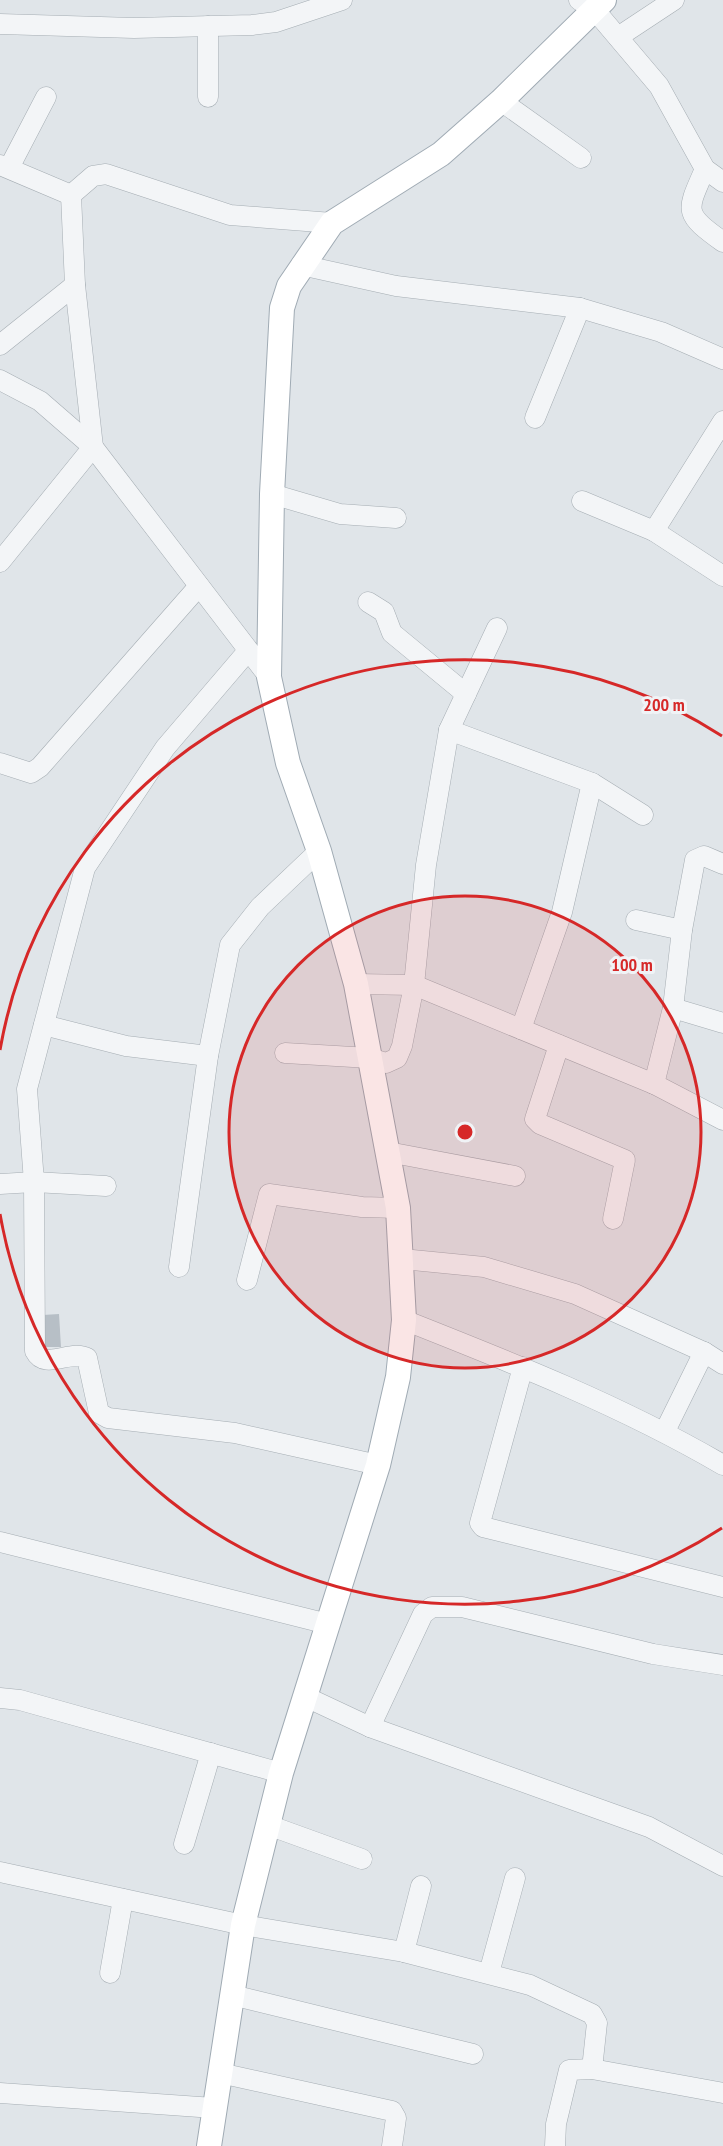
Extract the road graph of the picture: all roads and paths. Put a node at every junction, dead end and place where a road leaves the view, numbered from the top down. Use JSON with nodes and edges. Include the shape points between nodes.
{"nodes":[{"id":1,"x":342,"y":0,"type":"edge"},
{"id":2,"x":674,"y":0,"type":"edge"},
{"id":3,"x":592,"y":3,"type":"edge"},
{"id":4,"x":0,"y":24,"type":"edge"},
{"id":5,"x":208,"y":26,"type":"junction"},
{"id":6,"x":618,"y":37,"type":"junction"},
{"id":7,"x":46,"y":97,"type":"dead end"},
{"id":8,"x":208,"y":97,"type":"dead end"},
{"id":9,"x":501,"y":101,"type":"junction"},
{"id":10,"x":581,"y":158,"type":"dead end"},
{"id":11,"x":5,"y":167,"type":"edge"},
{"id":12,"x":705,"y":169,"type":"junction"},
{"id":13,"x":723,"y":182,"type":"edge"},
{"id":14,"x":71,"y":195,"type":"junction"},
{"id":15,"x":332,"y":223,"type":"junction"},
{"id":16,"x":723,"y":242,"type":"edge"},
{"id":17,"x":301,"y":265,"type":"junction"},
{"id":18,"x":75,"y":285,"type":"junction"},
{"id":19,"x":580,"y":308,"type":"junction"},
{"id":20,"x":0,"y":345,"type":"edge"},
{"id":21,"x":723,"y":359,"type":"edge"},
{"id":22,"x":0,"y":380,"type":"edge"},
{"id":23,"x":535,"y":418,"type":"dead end"},
{"id":24,"x":723,"y":421,"type":"edge"},
{"id":25,"x":93,"y":447,"type":"junction"},
{"id":26,"x":272,"y":494,"type":"junction"},
{"id":27,"x":582,"y":501,"type":"dead end"},
{"id":28,"x":396,"y":518,"type":"dead end"},
{"id":29,"x":654,"y":531,"type":"junction"},
{"id":30,"x":0,"y":562,"type":"edge"},
{"id":31,"x":723,"y":576,"type":"edge"},
{"id":32,"x":199,"y":586,"type":"junction"},
{"id":33,"x":368,"y":602,"type":"dead end"},
{"id":34,"x":497,"y":628,"type":"dead end"},
{"id":35,"x":247,"y":652,"type":"junction"},
{"id":36,"x":269,"y":677,"type":"junction"},
{"id":37,"x":466,"y":694,"type":"junction"},
{"id":38,"x":449,"y":730,"type":"junction"},
{"id":39,"x":0,"y":764,"type":"edge"},
{"id":40,"x":592,"y":783,"type":"junction"},
{"id":41,"x":643,"y":815,"type":"dead end"},
{"id":42,"x":319,"y":851,"type":"junction"},
{"id":43,"x":723,"y":864,"type":"edge"},
{"id":44,"x":636,"y":920,"type":"dead end"},
{"id":45,"x":682,"y":930,"type":"junction"},
{"id":46,"x":356,"y":984,"type":"junction"},
{"id":47,"x":414,"y":985,"type":"junction"},
{"id":48,"x":673,"y":1008,"type":"junction"},
{"id":49,"x":723,"y":1023,"type":"edge"},
{"id":50,"x":44,"y":1024,"type":"junction"},
{"id":51,"x":520,"y":1029,"type":"junction"},
{"id":52,"x":559,"y":1045,"type":"junction"},
{"id":53,"x":285,"y":1053,"type":"dead end"},
{"id":54,"x":208,"y":1056,"type":"junction"},
{"id":55,"x":370,"y":1058,"type":"junction"},
{"id":56,"x":654,"y":1084,"type":"junction"},
{"id":57,"x":723,"y":1120,"type":"edge"},
{"id":58,"x":388,"y":1152,"type":"junction"},
{"id":59,"x":515,"y":1176,"type":"dead end"},
{"id":60,"x":34,"y":1182,"type":"junction"},
{"id":61,"x":0,"y":1184,"type":"edge"},
{"id":62,"x":106,"y":1186,"type":"dead end"},
{"id":63,"x":398,"y":1208,"type":"junction"},
{"id":64,"x":613,"y":1219,"type":"dead end"},
{"id":65,"x":402,"y":1259,"type":"junction"},
{"id":66,"x":179,"y":1267,"type":"dead end"},
{"id":67,"x":247,"y":1280,"type":"dead end"},
{"id":68,"x":404,"y":1320,"type":"junction"},
{"id":69,"x":704,"y":1352,"type":"junction"},
{"id":70,"x":723,"y":1364,"type":"edge"},
{"id":71,"x":523,"y":1367,"type":"junction"},
{"id":72,"x":665,"y":1431,"type":"junction"},
{"id":73,"x":378,"y":1465,"type":"junction"},
{"id":74,"x":723,"y":1465,"type":"edge"},
{"id":75,"x":0,"y":1542,"type":"edge"},
{"id":76,"x":723,"y":1587,"type":"edge"},
{"id":77,"x":328,"y":1624,"type":"junction"},
{"id":78,"x":723,"y":1665,"type":"edge"},
{"id":79,"x":306,"y":1697,"type":"junction"},
{"id":80,"x":0,"y":1698,"type":"edge"},
{"id":81,"x":370,"y":1727,"type":"junction"},
{"id":82,"x":211,"y":1753,"type":"junction"},
{"id":83,"x":281,"y":1773,"type":"junction"},
{"id":84,"x":268,"y":1825,"type":"junction"},
{"id":85,"x":184,"y":1844,"type":"dead end"},
{"id":86,"x":362,"y":1859,"type":"dead end"},
{"id":87,"x":723,"y":1866,"type":"edge"},
{"id":88,"x":0,"y":1872,"type":"edge"},
{"id":89,"x":514,"y":1878,"type":"dead end"},
{"id":90,"x":421,"y":1886,"type":"dead end"},
{"id":91,"x":123,"y":1899,"type":"junction"},
{"id":92,"x":243,"y":1925,"type":"junction"},
{"id":93,"x":404,"y":1952,"type":"junction"},
{"id":94,"x":110,"y":1973,"type":"dead end"},
{"id":95,"x":489,"y":1973,"type":"junction"},
{"id":96,"x":232,"y":1995,"type":"junction"},
{"id":97,"x":473,"y":2054,"type":"dead end"},
{"id":98,"x":591,"y":2069,"type":"junction"},
{"id":99,"x":220,"y":2073,"type":"junction"},
{"id":100,"x":0,"y":2092,"type":"edge"},
{"id":101,"x":723,"y":2093,"type":"edge"},
{"id":102,"x":214,"y":2108,"type":"junction"},
{"id":103,"x":208,"y":2146,"type":"edge"},
{"id":104,"x":393,"y":2146,"type":"edge"},
{"id":105,"x":555,"y":2146,"type":"edge"}],
"edges":[{"from":1,"to":5,"type":"street","via":[[276,22]]},
{"from":2,"to":6,"type":"street"},
{"from":3,"to":6,"type":"street"},
{"from":3,"to":9,"type":"main road"},
{"from":4,"to":5,"type":"street"},
{"from":5,"to":8,"type":"street"},
{"from":6,"to":12,"type":"street","via":[[659,86]]},
{"from":7,"to":11,"type":"street"},
{"from":9,"to":10,"type":"street"},
{"from":9,"to":15,"type":"main road","via":[[441,154]]},
{"from":11,"to":14,"type":"street"},
{"from":12,"to":13,"type":"street"},
{"from":12,"to":16,"type":"street","via":[[690,204],[694,220]]},
{"from":14,"to":15,"type":"street","via":[[93,176],[106,174],[230,215]]},
{"from":14,"to":18,"type":"street"},
{"from":15,"to":17,"type":"main road"},
{"from":17,"to":19,"type":"street","via":[[396,286]]},
{"from":17,"to":26,"type":"main road","via":[[282,308]]},
{"from":18,"to":20,"type":"street"},
{"from":18,"to":25,"type":"street"},
{"from":19,"to":21,"type":"street","via":[[661,332]]},
{"from":19,"to":23,"type":"street"},
{"from":22,"to":25,"type":"street","via":[[40,402]]},
{"from":24,"to":29,"type":"street"},
{"from":25,"to":30,"type":"street"},
{"from":25,"to":32,"type":"street"},
{"from":26,"to":28,"type":"street","via":[[340,514]]},
{"from":26,"to":36,"type":"main road"},
{"from":27,"to":29,"type":"street"},
{"from":29,"to":31,"type":"street"},
{"from":32,"to":35,"type":"street"},
{"from":32,"to":39,"type":"street","via":[[40,767],[31,773]]},
{"from":33,"to":37,"type":"street","via":[[384,612],[393,633]]},
{"from":34,"to":37,"type":"street"},
{"from":35,"to":36,"type":"street"},
{"from":35,"to":50,"type":"street","via":[[165,748],[85,868]]},
{"from":36,"to":42,"type":"main road","via":[[288,764]]},
{"from":37,"to":38,"type":"street"},
{"from":38,"to":40,"type":"street"},
{"from":38,"to":47,"type":"street","via":[[426,865]]},
{"from":40,"to":41,"type":"street"},
{"from":40,"to":51,"type":"street","via":[[562,912]]},
{"from":42,"to":46,"type":"main road"},
{"from":42,"to":54,"type":"street","via":[[260,907],[230,945]]},
{"from":43,"to":45,"type":"street","via":[[704,856],[695,860]]},
{"from":44,"to":45,"type":"street"},
{"from":45,"to":48,"type":"street"},
{"from":46,"to":47,"type":"street"},
{"from":46,"to":55,"type":"main road"},
{"from":47,"to":51,"type":"street"},
{"from":47,"to":55,"type":"street","via":[[397,1058],[386,1063]]},
{"from":48,"to":49,"type":"street"},
{"from":48,"to":56,"type":"street"},
{"from":50,"to":54,"type":"street","via":[[126,1046]]},
{"from":50,"to":60,"type":"street","via":[[27,1089]]},
{"from":51,"to":52,"type":"street"},
{"from":52,"to":56,"type":"street"},
{"from":52,"to":64,"type":"street","via":[[535,1119],[626,1160]]},
{"from":53,"to":55,"type":"street"},
{"from":54,"to":66,"type":"street"},
{"from":55,"to":58,"type":"main road"},
{"from":56,"to":57,"type":"street"},
{"from":58,"to":59,"type":"street"},
{"from":58,"to":63,"type":"main road"},
{"from":60,"to":61,"type":"street"},
{"from":60,"to":62,"type":"street"},
{"from":60,"to":73,"type":"street","via":[[35,1351],[45,1360],[81,1355],[87,1358],[99,1413],[108,1418],[235,1433]]},
{"from":63,"to":65,"type":"main road"},
{"from":63,"to":67,"type":"street","via":[[269,1194]]},
{"from":65,"to":68,"type":"main road"},
{"from":65,"to":69,"type":"street","via":[[484,1267],[575,1294]]},
{"from":68,"to":71,"type":"street"},
{"from":68,"to":73,"type":"main road","via":[[398,1377]]},
{"from":69,"to":70,"type":"street"},
{"from":69,"to":72,"type":"street"},
{"from":71,"to":72,"type":"street"},
{"from":71,"to":76,"type":"street","via":[[480,1523],[483,1527]]},
{"from":72,"to":74,"type":"street"},
{"from":73,"to":77,"type":"main road"},
{"from":75,"to":77,"type":"street"},
{"from":77,"to":79,"type":"main road"},
{"from":78,"to":81,"type":"street","via":[[653,1654],[462,1607],[432,1607],[423,1614]]},
{"from":79,"to":81,"type":"street"},
{"from":79,"to":83,"type":"main road"},
{"from":80,"to":82,"type":"street","via":[[20,1700]]},
{"from":81,"to":87,"type":"street","via":[[649,1827]]},
{"from":82,"to":83,"type":"street"},
{"from":82,"to":85,"type":"street"},
{"from":83,"to":84,"type":"main road"},
{"from":84,"to":86,"type":"street"},
{"from":84,"to":92,"type":"main road"},
{"from":88,"to":91,"type":"street"},
{"from":89,"to":95,"type":"street"},
{"from":90,"to":93,"type":"street"},
{"from":91,"to":92,"type":"street"},
{"from":91,"to":94,"type":"street"},
{"from":92,"to":93,"type":"street"},
{"from":92,"to":96,"type":"main road"},
{"from":93,"to":95,"type":"street"},
{"from":95,"to":98,"type":"street","via":[[530,1985],[592,2014],[597,2023]]},
{"from":96,"to":97,"type":"street"},
{"from":96,"to":99,"type":"main road"},
{"from":98,"to":101,"type":"street"},
{"from":98,"to":105,"type":"street","via":[[569,2070],[566,2075]]},
{"from":99,"to":102,"type":"main road"},
{"from":99,"to":104,"type":"street","via":[[392,2111],[396,2118]]},
{"from":100,"to":102,"type":"street"},
{"from":102,"to":103,"type":"main road"}]}
